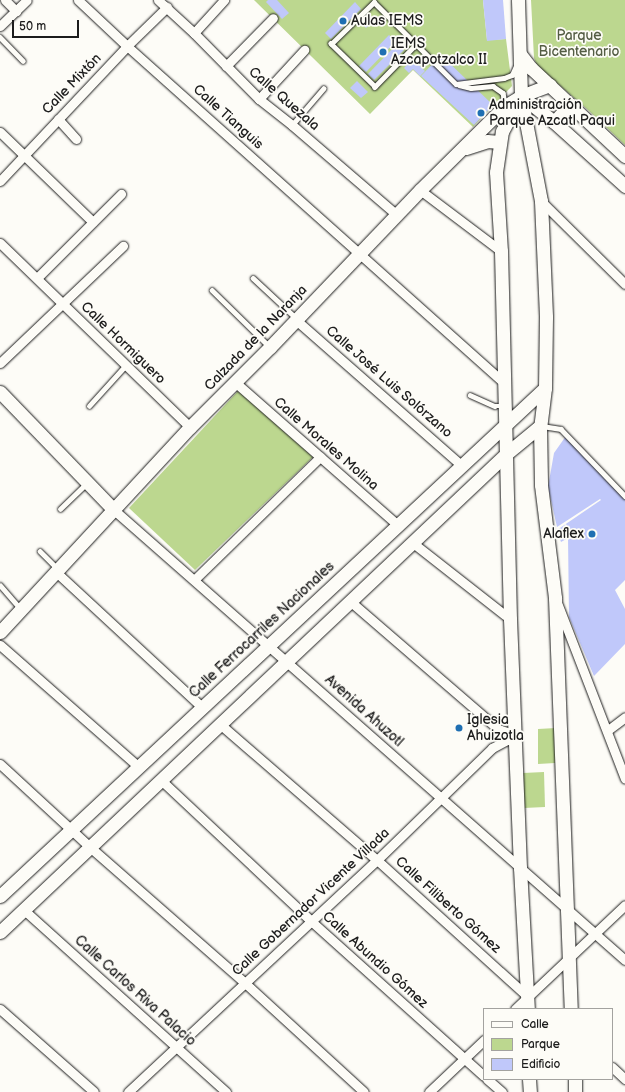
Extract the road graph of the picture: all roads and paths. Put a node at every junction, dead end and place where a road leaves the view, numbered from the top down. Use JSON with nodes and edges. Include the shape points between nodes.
{"nodes":[{"id":1,"x":5,"y":0,"type":"edge"},
{"id":2,"x":27,"y":0,"type":"edge"},
{"id":3,"x":78,"y":0,"type":"edge"},
{"id":4,"x":159,"y":0,"type":"edge"},
{"id":5,"x":224,"y":0,"type":"edge"},
{"id":6,"x":518,"y":0,"type":"edge"},
{"id":7,"x":167,"y":7,"type":"junction"},
{"id":8,"x":16,"y":11,"type":"junction"},
{"id":9,"x":273,"y":18,"type":"dead end"},
{"id":10,"x":0,"y":26,"type":"edge"},
{"id":11,"x":194,"y":33,"type":"junction"},
{"id":12,"x":0,"y":37,"type":"edge"},
{"id":13,"x":416,"y":45,"type":"junction"},
{"id":14,"x":127,"y":46,"type":"junction"},
{"id":15,"x":304,"y":50,"type":"dead end"},
{"id":16,"x":520,"y":54,"type":"junction"},
{"id":17,"x":23,"y":61,"type":"dead end"},
{"id":18,"x":226,"y":66,"type":"junction"},
{"id":19,"x":456,"y":84,"type":"junction"},
{"id":20,"x":550,"y":85,"type":"junction"},
{"id":21,"x":323,"y":89,"type":"dead end"},
{"id":22,"x":521,"y":96,"type":"junction"},
{"id":23,"x":259,"y":99,"type":"junction"},
{"id":24,"x":570,"y":104,"type":"junction"},
{"id":25,"x":505,"y":106,"type":"junction"},
{"id":26,"x":58,"y":119,"type":"junction"},
{"id":27,"x":554,"y":122,"type":"junction"},
{"id":28,"x":487,"y":124,"type":"junction"},
{"id":29,"x":292,"y":125,"type":"junction"},
{"id":30,"x":0,"y":132,"type":"edge"},
{"id":31,"x":501,"y":136,"type":"junction"},
{"id":32,"x":76,"y":139,"type":"dead end"},
{"id":33,"x":461,"y":150,"type":"junction"},
{"id":34,"x":24,"y":156,"type":"junction"},
{"id":35,"x":625,"y":156,"type":"edge"},
{"id":36,"x":0,"y":181,"type":"edge"},
{"id":37,"x":625,"y":186,"type":"edge"},
{"id":38,"x":420,"y":190,"type":"junction"},
{"id":39,"x":121,"y":194,"type":"dead end"},
{"id":40,"x":540,"y":200,"type":"junction"},
{"id":41,"x":397,"y":215,"type":"junction"},
{"id":42,"x":93,"y":222,"type":"junction"},
{"id":43,"x":0,"y":243,"type":"edge"},
{"id":44,"x":122,"y":246,"type":"dead end"},
{"id":45,"x":501,"y":251,"type":"junction"},
{"id":46,"x":360,"y":253,"type":"junction"},
{"id":47,"x":37,"y":278,"type":"junction"},
{"id":48,"x":253,"y":278,"type":"dead end"},
{"id":49,"x":625,"y":284,"type":"edge"},
{"id":50,"x":212,"y":290,"type":"dead end"},
{"id":51,"x":62,"y":303,"type":"junction"},
{"id":52,"x":297,"y":319,"type":"junction"},
{"id":53,"x":270,"y":347,"type":"junction"},
{"id":54,"x":0,"y":363,"type":"edge"},
{"id":55,"x":126,"y":365,"type":"junction"},
{"id":56,"x":236,"y":383,"type":"junction"},
{"id":57,"x":504,"y":383,"type":"junction"},
{"id":58,"x":545,"y":388,"type":"junction"},
{"id":59,"x":0,"y":392,"type":"edge"},
{"id":60,"x":470,"y":395,"type":"dead end"},
{"id":61,"x":88,"y":406,"type":"dead end"},
{"id":62,"x":504,"y":406,"type":"junction"},
{"id":63,"x":505,"y":425,"type":"junction"},
{"id":64,"x":540,"y":426,"type":"junction"},
{"id":65,"x":190,"y":427,"type":"junction"},
{"id":66,"x":506,"y":454,"type":"junction"},
{"id":67,"x":320,"y":457,"type":"junction"},
{"id":68,"x":462,"y":466,"type":"junction"},
{"id":69,"x":87,"y":483,"type":"junction"},
{"id":70,"x":625,"y":496,"type":"edge"},
{"id":71,"x":60,"y":509,"type":"dead end"},
{"id":72,"x":114,"y":510,"type":"junction"},
{"id":73,"x":398,"y":526,"type":"junction"},
{"id":74,"x":413,"y":543,"type":"junction"},
{"id":75,"x":40,"y":551,"type":"dead end"},
{"id":76,"x":56,"y":570,"type":"junction"},
{"id":77,"x":194,"y":579,"type":"junction"},
{"id":78,"x":0,"y":586,"type":"edge"},
{"id":79,"x":555,"y":598,"type":"junction"},
{"id":80,"x":351,"y":602,"type":"junction"},
{"id":81,"x":21,"y":609,"type":"junction"},
{"id":82,"x":510,"y":620,"type":"junction"},
{"id":83,"x":0,"y":632,"type":"edge"},
{"id":84,"x":0,"y":644,"type":"edge"},
{"id":85,"x":269,"y":646,"type":"junction"},
{"id":86,"x":288,"y":662,"type":"junction"},
{"id":87,"x":202,"y":707,"type":"junction"},
{"id":88,"x":625,"y":717,"type":"edge"},
{"id":89,"x":221,"y":725,"type":"junction"},
{"id":90,"x":608,"y":730,"type":"junction"},
{"id":91,"x":516,"y":735,"type":"junction"},
{"id":92,"x":0,"y":764,"type":"edge"},
{"id":93,"x":139,"y":766,"type":"junction"},
{"id":94,"x":625,"y":779,"type":"edge"},
{"id":95,"x":162,"y":781,"type":"junction"},
{"id":96,"x":441,"y":798,"type":"junction"},
{"id":97,"x":71,"y":829,"type":"junction"},
{"id":98,"x":91,"y":848,"type":"junction"},
{"id":99,"x":377,"y":860,"type":"junction"},
{"id":100,"x":520,"y":868,"type":"junction"},
{"id":101,"x":1,"y":892,"type":"edge"},
{"id":102,"x":625,"y":905,"type":"edge"},
{"id":103,"x":566,"y":908,"type":"junction"},
{"id":104,"x":24,"y":910,"type":"junction"},
{"id":105,"x":310,"y":921,"type":"junction"},
{"id":106,"x":0,"y":932,"type":"edge"},
{"id":107,"x":595,"y":933,"type":"junction"},
{"id":108,"x":568,"y":957,"type":"junction"},
{"id":109,"x":625,"y":960,"type":"edge"},
{"id":110,"x":246,"y":983,"type":"junction"},
{"id":111,"x":528,"y":1003,"type":"edge"},
{"id":112,"x":517,"y":1008,"type":"edge"},
{"id":113,"x":571,"y":1008,"type":"edge"},
{"id":114,"x":0,"y":1009,"type":"edge"},
{"id":115,"x":483,"y":1041,"type":"edge"},
{"id":116,"x":176,"y":1047,"type":"junction"},
{"id":117,"x":465,"y":1058,"type":"junction"},
{"id":118,"x":613,"y":1068,"type":"edge"},
{"id":119,"x":483,"y":1075,"type":"edge"},
{"id":120,"x":625,"y":1079,"type":"edge"},
{"id":121,"x":488,"y":1080,"type":"edge"},
{"id":122,"x":529,"y":1080,"type":"edge"},
{"id":123,"x":575,"y":1080,"type":"edge"},
{"id":124,"x":94,"y":1092,"type":"edge"},
{"id":125,"x":128,"y":1092,"type":"edge"},
{"id":126,"x":226,"y":1092,"type":"edge"},
{"id":127,"x":364,"y":1092,"type":"edge"},
{"id":128,"x":428,"y":1092,"type":"edge"},
{"id":129,"x":502,"y":1092,"type":"edge"},
{"id":130,"x":530,"y":1092,"type":"edge"},
{"id":131,"x":575,"y":1092,"type":"edge"}],
"edges":[{"from":1,"to":8,"type":"street"},
{"from":2,"to":8,"type":"street"},
{"from":3,"to":14,"type":"street","name":"Calle Tianguis"},
{"from":4,"to":7,"type":"street","name":"Calle Quezala"},
{"from":5,"to":11,"type":"street"},
{"from":6,"to":16,"type":"main road"},
{"from":7,"to":11,"type":"street","name":"Calle Quezala"},
{"from":7,"to":14,"type":"street","name":"Calle Mixtón"},
{"from":8,"to":10,"type":"street"},
{"from":9,"to":18,"type":"street"},
{"from":11,"to":18,"type":"street","name":"Calle Quezala"},
{"from":12,"to":17,"type":"lane"},
{"from":13,"to":13,"type":"lane","via":[[374,2],[331,44],[375,87]]},
{"from":13,"to":19,"type":"lane"},
{"from":14,"to":26,"type":"street","name":"Calle Mixtón"},
{"from":14,"to":46,"type":"street","name":"Calle Tianguis"},
{"from":15,"to":23,"type":"street"},
{"from":16,"to":19,"type":"lane","via":[[512,75]]},
{"from":16,"to":20,"type":"main road"},
{"from":16,"to":22,"type":"main road"},
{"from":18,"to":23,"type":"street","name":"Calle Quezala"},
{"from":19,"to":25,"type":"lane","via":[[471,88],[493,86],[503,93],[506,99]]},
{"from":20,"to":22,"type":"main road","name":"Calzada de la Naranja"},
{"from":20,"to":24,"type":"main road"},
{"from":21,"to":29,"type":"lane"},
{"from":22,"to":25,"type":"main road","name":"Calzada de la Naranja"},
{"from":22,"to":27,"type":"main road"},
{"from":22,"to":31,"type":"main road"},
{"from":22,"to":40,"type":"main road"},
{"from":23,"to":29,"type":"street","name":"Calle Quezala"},
{"from":24,"to":27,"type":"main road"},
{"from":24,"to":35,"type":"main road"},
{"from":25,"to":28,"type":"main road","name":"Calzada de la Naranja"},
{"from":26,"to":32,"type":"street"},
{"from":26,"to":34,"type":"street","name":"Calle Mixtón"},
{"from":27,"to":37,"type":"main road"},
{"from":28,"to":31,"type":"main road","via":[[494,124]]},
{"from":28,"to":33,"type":"main road","name":"Calzada de la Naranja"},
{"from":29,"to":41,"type":"street","name":"Calle Quezala"},
{"from":30,"to":34,"type":"street"},
{"from":31,"to":33,"type":"main road"},
{"from":31,"to":45,"type":"main road","via":[[496,172]]},
{"from":33,"to":38,"type":"main road","name":"Calzada de la Naranja"},
{"from":34,"to":36,"type":"street","name":"Calle Mixtón"},
{"from":34,"to":42,"type":"street"},
{"from":38,"to":41,"type":"main road","name":"Calzada de la Naranja"},
{"from":38,"to":45,"type":"street"},
{"from":39,"to":42,"type":"street"},
{"from":40,"to":49,"type":"street"},
{"from":40,"to":58,"type":"main road","via":[[546,317]]},
{"from":41,"to":46,"type":"main road","name":"Calzada de la Naranja"},
{"from":42,"to":47,"type":"street"},
{"from":43,"to":47,"type":"street","name":"Calle Hormiguero"},
{"from":44,"to":51,"type":"street"},
{"from":45,"to":57,"type":"main road"},
{"from":46,"to":52,"type":"main road","name":"Calzada de la Naranja"},
{"from":46,"to":57,"type":"street","name":"Calle Tianguis"},
{"from":47,"to":51,"type":"street","name":"Calle Hormiguero"},
{"from":48,"to":52,"type":"lane"},
{"from":50,"to":53,"type":"lane"},
{"from":51,"to":54,"type":"street"},
{"from":51,"to":55,"type":"street","name":"Calle Hormiguero"},
{"from":52,"to":53,"type":"main road","name":"Calzada de la Naranja"},
{"from":52,"to":68,"type":"street","name":"Calle José Luis Solórzano"},
{"from":53,"to":56,"type":"main road","name":"Calzada de la Naranja"},
{"from":55,"to":61,"type":"lane"},
{"from":55,"to":65,"type":"street","name":"Calle Hormiguero"},
{"from":56,"to":65,"type":"main road","name":"Calzada de la Naranja"},
{"from":56,"to":67,"type":"street","name":"Calle Morales Molina"},
{"from":57,"to":62,"type":"main road"},
{"from":58,"to":63,"type":"main road","name":"Calle Ferrocarriles Nacionales"},
{"from":58,"to":64,"type":"main road"},
{"from":59,"to":69,"type":"main road"},
{"from":60,"to":62,"type":"lane","via":[[495,406]]},
{"from":62,"to":63,"type":"main road"},
{"from":63,"to":66,"type":"main road"},
{"from":63,"to":68,"type":"main road","name":"Calle Ferrocarriles Nacionales"},
{"from":64,"to":66,"type":"main road"},
{"from":64,"to":70,"type":"lane","via":[[561,429]]},
{"from":64,"to":79,"type":"main road","via":[[541,484]]},
{"from":65,"to":72,"type":"main road","name":"Calzada de la Naranja"},
{"from":66,"to":74,"type":"main road"},
{"from":66,"to":82,"type":"main road"},
{"from":67,"to":73,"type":"street","name":"Calle Morales Molina"},
{"from":67,"to":77,"type":"street"},
{"from":68,"to":73,"type":"main road","name":"Calle Ferrocarriles Nacionales"},
{"from":69,"to":71,"type":"lane"},
{"from":69,"to":72,"type":"main road"},
{"from":72,"to":76,"type":"main road","name":"Calzada de la Naranja"},
{"from":72,"to":77,"type":"street","name":"Avenida Ahuzotl"},
{"from":73,"to":85,"type":"main road","name":"Calle Ferrocarriles Nacionales"},
{"from":74,"to":80,"type":"main road"},
{"from":74,"to":82,"type":"street"},
{"from":75,"to":76,"type":"lane"},
{"from":76,"to":81,"type":"main road","name":"Calzada de la Naranja"},
{"from":76,"to":87,"type":"street"},
{"from":77,"to":85,"type":"street","name":"Avenida Ahuzotl"},
{"from":78,"to":81,"type":"lane"},
{"from":79,"to":90,"type":"street"},
{"from":79,"to":103,"type":"main road"},
{"from":80,"to":86,"type":"main road"},
{"from":80,"to":91,"type":"street","via":[[498,729]]},
{"from":81,"to":83,"type":"main road","name":"Calzada de la Naranja"},
{"from":82,"to":91,"type":"main road"},
{"from":84,"to":93,"type":"street"},
{"from":85,"to":86,"type":"street","name":"Avenida Ahuzotl"},
{"from":85,"to":87,"type":"main road","name":"Calle Ferrocarriles Nacionales"},
{"from":86,"to":89,"type":"main road"},
{"from":86,"to":96,"type":"street","name":"Avenida Ahuzotl"},
{"from":87,"to":93,"type":"main road","name":"Calle Ferrocarriles Nacionales"},
{"from":88,"to":90,"type":"street"},
{"from":89,"to":95,"type":"main road"},
{"from":89,"to":99,"type":"street","name":"Calle Filiberto Gómez"},
{"from":90,"to":94,"type":"street"},
{"from":91,"to":96,"type":"street","name":"Calle Gobernador Vicente Villada","via":[[492,748]]},
{"from":91,"to":100,"type":"main road"},
{"from":92,"to":97,"type":"street"},
{"from":93,"to":97,"type":"main road","name":"Calle Ferrocarriles Nacionales"},
{"from":95,"to":98,"type":"main road"},
{"from":95,"to":105,"type":"street","name":"Calle Abundio Gómez"},
{"from":96,"to":99,"type":"street","name":"Calle Gobernador Vicente Villada"},
{"from":96,"to":100,"type":"street","name":"Avenida Ahuzotl"},
{"from":97,"to":98,"type":"street"},
{"from":97,"to":101,"type":"main road","name":"Calle Ferrocarriles Nacionales"},
{"from":98,"to":104,"type":"main road"},
{"from":98,"to":110,"type":"street"},
{"from":99,"to":105,"type":"street","name":"Calle Gobernador Vicente Villada"},
{"from":99,"to":111,"type":"street","name":"Calle Filiberto Gómez"},
{"from":100,"to":103,"type":"street","name":"Avenida Ahuzotl"},
{"from":100,"to":111,"type":"main road"},
{"from":102,"to":107,"type":"street"},
{"from":103,"to":107,"type":"street","name":"Avenida Ahuzotl"},
{"from":103,"to":108,"type":"main road"},
{"from":104,"to":106,"type":"main road"},
{"from":104,"to":116,"type":"street","name":"Calle Carlos Riva Palacio"},
{"from":105,"to":110,"type":"street","name":"Calle Gobernador Vicente Villada"},
{"from":105,"to":117,"type":"street","name":"Calle Abundio Gómez"},
{"from":107,"to":108,"type":"street"},
{"from":107,"to":109,"type":"street","name":"Avenida Ahuzotl"},
{"from":108,"to":111,"type":"street"},
{"from":108,"to":113,"type":"main road"},
{"from":110,"to":116,"type":"street","name":"Calle Gobernador Vicente Villada"},
{"from":110,"to":127,"type":"street"},
{"from":111,"to":112,"type":"street"},
{"from":114,"to":124,"type":"street"},
{"from":115,"to":117,"type":"street"},
{"from":116,"to":125,"type":"street","name":"Calle Gobernador Vicente Villada"},
{"from":116,"to":126,"type":"street","name":"Calle Carlos Riva Palacio"},
{"from":117,"to":119,"type":"street","name":"Calle Abundio Gómez"},
{"from":117,"to":128,"type":"street"},
{"from":118,"to":120,"type":"street"},
{"from":121,"to":129,"type":"street"},
{"from":122,"to":130,"type":"main road"},
{"from":123,"to":131,"type":"main road"}]}
